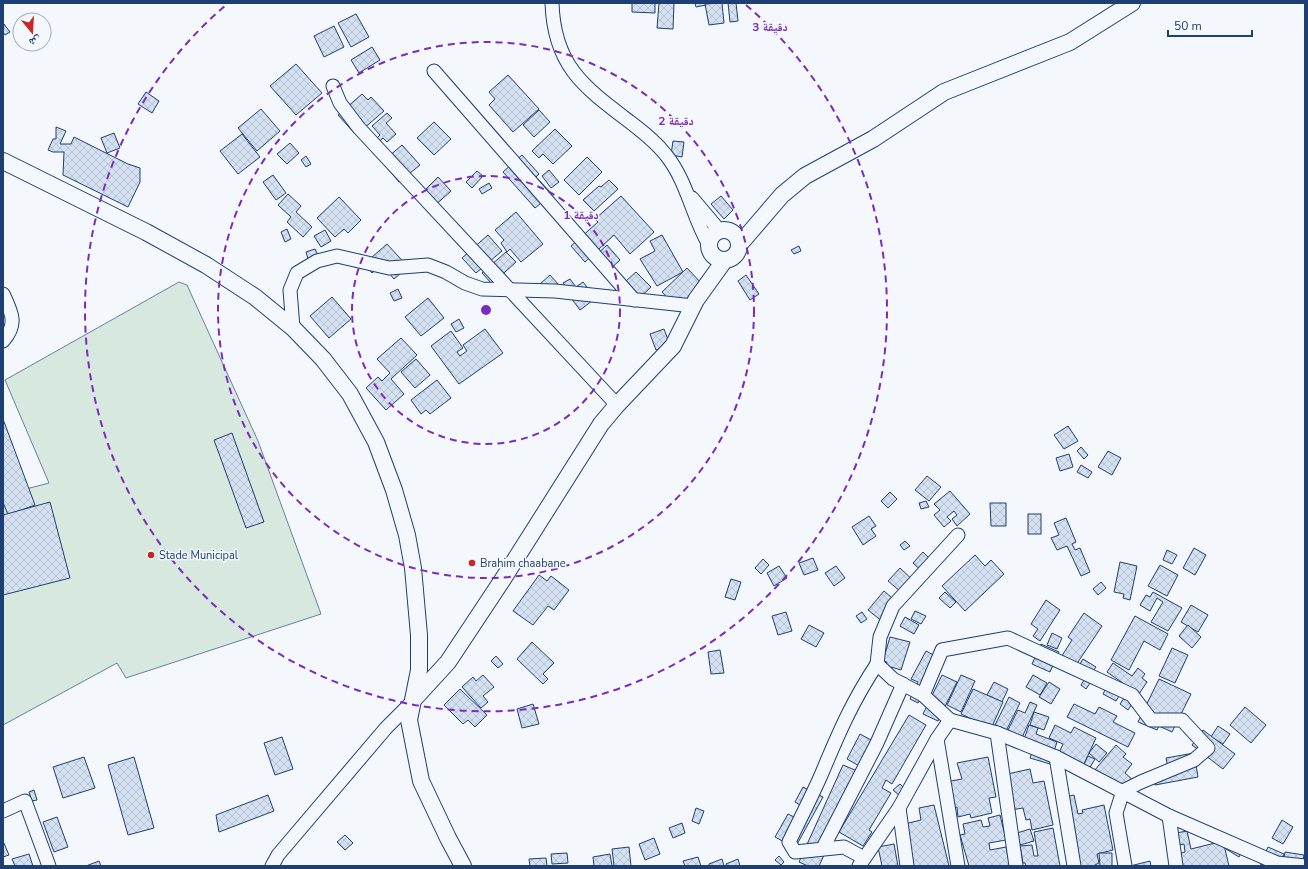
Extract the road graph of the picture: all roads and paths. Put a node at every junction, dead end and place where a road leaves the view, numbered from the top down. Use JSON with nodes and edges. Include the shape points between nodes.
{"nodes":[{"id":1,"x":552,"y":3,"type":"edge"},
{"id":2,"x":1132,"y":3,"type":"edge"},
{"id":3,"x":434,"y":71,"type":"dead end"},
{"id":4,"x":334,"y":86,"type":"dead end"},
{"id":5,"x":3,"y":161,"type":"edge"},
{"id":6,"x":686,"y":190,"type":"junction"},
{"id":7,"x":771,"y":208,"type":"junction"},
{"id":8,"x":722,"y":230,"type":"junction"},
{"id":9,"x":708,"y":245,"type":"junction"},
{"id":10,"x":740,"y":245,"type":"junction"},
{"id":11,"x":724,"y":261,"type":"junction"},
{"id":12,"x":508,"y":289,"type":"junction"},
{"id":13,"x":3,"y":294,"type":"edge"},
{"id":14,"x":634,"y":300,"type":"junction"},
{"id":15,"x":696,"y":300,"type":"junction"},
{"id":16,"x":293,"y":328,"type":"junction"},
{"id":17,"x":3,"y":341,"type":"edge"},
{"id":18,"x":617,"y":405,"type":"junction"},
{"id":19,"x":958,"y":535,"type":"dead end"},
{"id":20,"x":877,"y":664,"type":"junction"},
{"id":21,"x":902,"y":684,"type":"junction"},
{"id":22,"x":923,"y":695,"type":"junction"},
{"id":23,"x":415,"y":698,"type":"junction"},
{"id":24,"x":950,"y":720,"type":"junction"},
{"id":25,"x":997,"y":733,"type":"junction"},
{"id":26,"x":937,"y":739,"type":"junction"},
{"id":27,"x":1056,"y":757,"type":"junction"},
{"id":28,"x":1123,"y":791,"type":"junction"},
{"id":29,"x":899,"y":808,"type":"junction"},
{"id":30,"x":3,"y":811,"type":"edge"},
{"id":31,"x":1168,"y":816,"type":"junction"},
{"id":32,"x":823,"y":848,"type":"junction"},
{"id":33,"x":862,"y":862,"type":"edge"},
{"id":34,"x":1280,"y":865,"type":"edge"},
{"id":35,"x":49,"y":866,"type":"edge"},
{"id":36,"x":272,"y":866,"type":"edge"},
{"id":37,"x":463,"y":866,"type":"edge"},
{"id":38,"x":906,"y":866,"type":"edge"},
{"id":39,"x":958,"y":866,"type":"edge"},
{"id":40,"x":1016,"y":866,"type":"edge"},
{"id":41,"x":1074,"y":866,"type":"edge"},
{"id":42,"x":1125,"y":866,"type":"edge"},
{"id":43,"x":1176,"y":866,"type":"edge"},
{"id":44,"x":1305,"y":866,"type":"edge"}],
"edges":[{"from":1,"to":6,"type":"street","via":[[552,22],[556,39],[571,70],[595,96],[661,148],[674,165]]},
{"from":2,"to":7,"type":"main road","via":[[1070,42],[944,92],[873,139],[796,182]]},
{"from":3,"to":14,"type":"street"},
{"from":4,"to":12,"type":"street","via":[[340,103],[359,128]]},
{"from":5,"to":16,"type":"main road","via":[[146,232],[206,265],[255,297]]},
{"from":6,"to":8,"type":"street"},
{"from":6,"to":9,"type":"street"},
{"from":7,"to":8,"type":"main road","via":[[739,225]]},
{"from":7,"to":10,"type":"main road"},
{"from":8,"to":9,"type":"main road","via":[[712,235]]},
{"from":8,"to":10,"type":"main road","via":[[735,234]]},
{"from":9,"to":11,"type":"main road","via":[[714,257]]},
{"from":9,"to":15,"type":"main road"},
{"from":10,"to":11,"type":"main road","via":[[735,256]]},
{"from":11,"to":15,"type":"main road"},
{"from":12,"to":14,"type":"street","via":[[555,290]]},
{"from":12,"to":16,"type":"street","via":[[482,289],[428,265],[389,268],[337,256],[317,261],[298,273],[290,290]]},
{"from":12,"to":18,"type":"street"},
{"from":13,"to":17,"type":"street","via":[[13,322],[10,333]]},
{"from":14,"to":15,"type":"street"},
{"from":15,"to":18,"type":"main road","via":[[673,346]]},
{"from":16,"to":23,"type":"main road","via":[[323,359],[350,394],[376,442],[394,490],[413,568],[419,635],[419,670]]},
{"from":18,"to":23,"type":"main road","via":[[601,424],[448,662]]},
{"from":19,"to":20,"type":"street","via":[[893,606],[880,637]]},
{"from":20,"to":21,"type":"street"},
{"from":20,"to":32,"type":"street","via":[[835,737],[822,773],[789,842],[795,852]]},
{"from":21,"to":22,"type":"street"},
{"from":21,"to":32,"type":"street","via":[[877,743]]},
{"from":22,"to":24,"type":"street"},
{"from":22,"to":28,"type":"street","via":[[942,650],[1008,638],[1132,695],[1151,720],[1182,720],[1208,748],[1194,760]]},
{"from":23,"to":36,"type":"street","via":[[278,855]]},
{"from":23,"to":37,"type":"main road","via":[[410,720],[421,781]]},
{"from":24,"to":25,"type":"street"},
{"from":24,"to":26,"type":"street"},
{"from":25,"to":27,"type":"street"},
{"from":25,"to":40,"type":"street"},
{"from":26,"to":29,"type":"street"},
{"from":26,"to":39,"type":"street"},
{"from":27,"to":28,"type":"street"},
{"from":27,"to":41,"type":"street"},
{"from":28,"to":31,"type":"street"},
{"from":28,"to":42,"type":"street","via":[[1116,813]]},
{"from":29,"to":33,"type":"street"},
{"from":29,"to":38,"type":"street"},
{"from":30,"to":35,"type":"street","via":[[25,801]]},
{"from":31,"to":34,"type":"street"},
{"from":31,"to":43,"type":"street"},
{"from":32,"to":33,"type":"street","via":[[844,847]]},
{"from":34,"to":44,"type":"street"}]}
